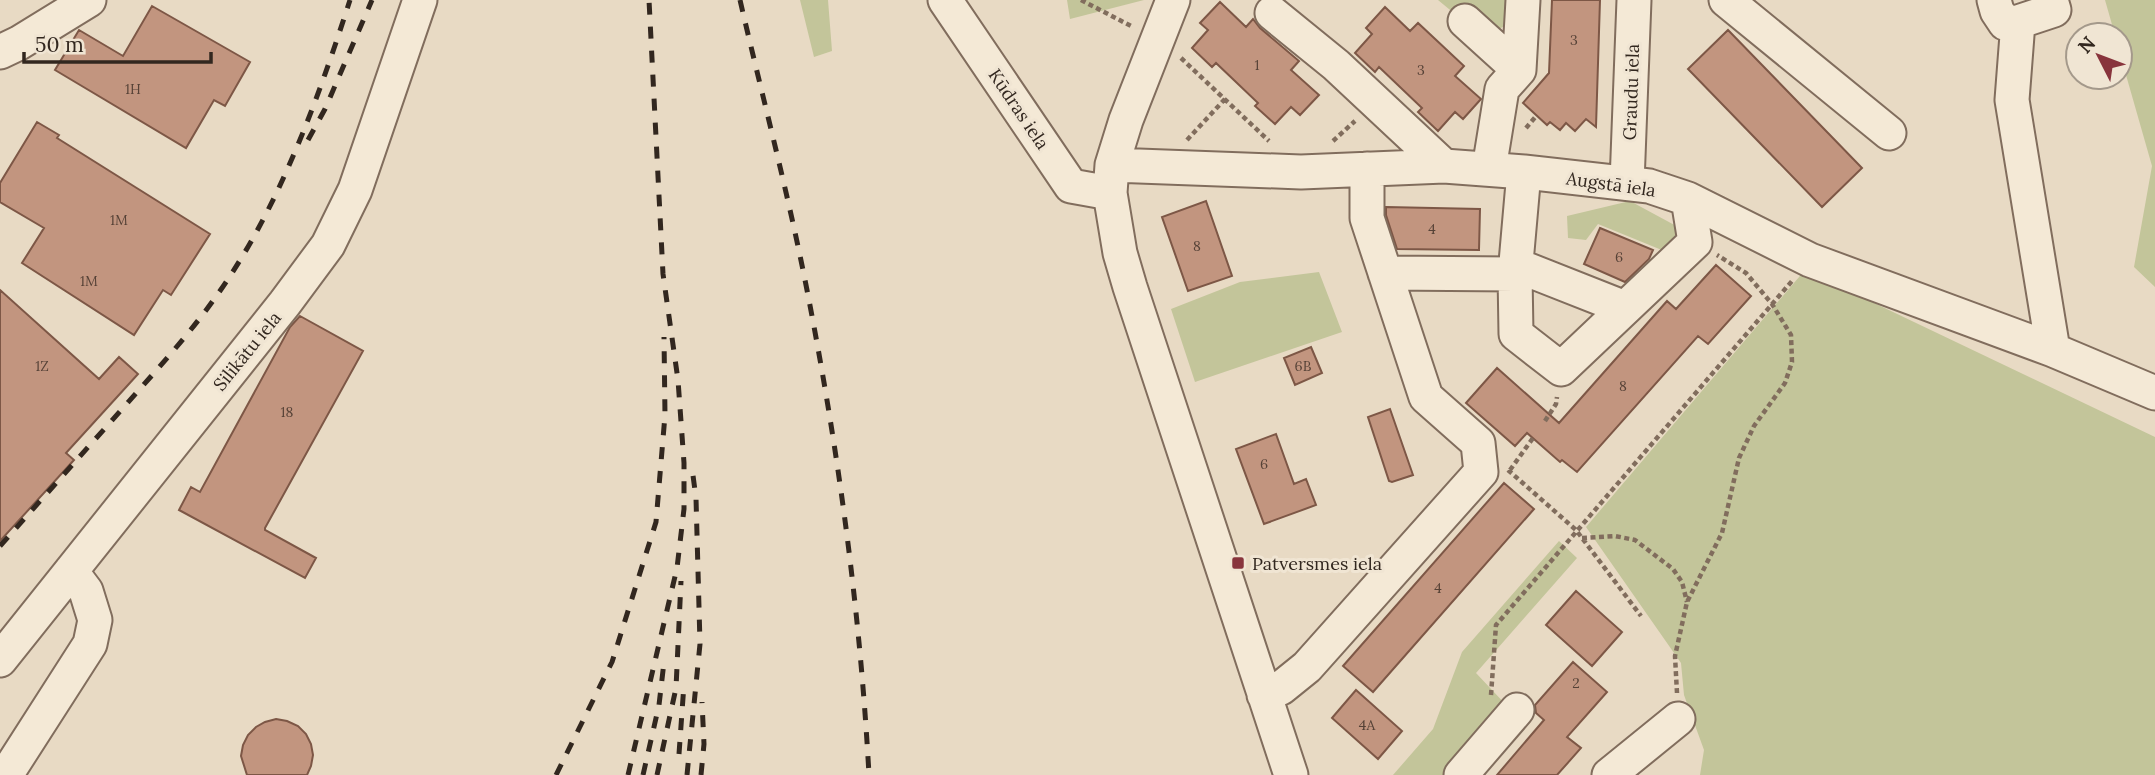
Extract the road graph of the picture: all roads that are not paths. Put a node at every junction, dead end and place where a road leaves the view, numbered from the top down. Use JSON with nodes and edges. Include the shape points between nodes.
{"nodes":[{"id":1,"x":89,"y":0,"type":"edge"},
{"id":2,"x":419,"y":0,"type":"edge"},
{"id":3,"x":945,"y":0,"type":"edge"},
{"id":4,"x":1173,"y":0,"type":"edge"},
{"id":5,"x":1523,"y":0,"type":"edge"},
{"id":6,"x":1634,"y":0,"type":"edge"},
{"id":7,"x":1726,"y":0,"type":"edge"},
{"id":8,"x":1994,"y":0,"type":"edge"},
{"id":9,"x":2051,"y":0,"type":"edge"},
{"id":10,"x":1272,"y":13,"type":"dead end"},
{"id":11,"x":1465,"y":22,"type":"dead end"},
{"id":12,"x":2018,"y":22,"type":"junction"},
{"id":13,"x":10,"y":48,"type":"edge"},
{"id":14,"x":1519,"y":70,"type":"junction"},
{"id":15,"x":1889,"y":133,"type":"dead end"},
{"id":16,"x":1444,"y":166,"type":"junction"},
{"id":17,"x":1367,"y":169,"type":"junction"},
{"id":18,"x":1489,"y":169,"type":"junction"},
{"id":19,"x":1524,"y":173,"type":"junction"},
{"id":20,"x":1111,"y":179,"type":"junction"},
{"id":21,"x":1627,"y":183,"type":"junction"},
{"id":22,"x":1688,"y":199,"type":"junction"},
{"id":23,"x":1516,"y":270,"type":"junction"},
{"id":24,"x":1385,"y":273,"type":"junction"},
{"id":25,"x":1625,"y":308,"type":"junction"},
{"id":26,"x":2053,"y":350,"type":"junction"},
{"id":27,"x":2155,"y":393,"type":"edge"},
{"id":28,"x":71,"y":571,"type":"junction"},
{"id":29,"x":0,"y":660,"type":"edge"},
{"id":30,"x":1264,"y":695,"type":"junction"},
{"id":31,"x":1517,"y":710,"type":"dead end"},
{"id":32,"x":1678,"y":719,"type":"road end"},
{"id":33,"x":6,"y":775,"type":"edge"},
{"id":34,"x":1291,"y":775,"type":"edge"},
{"id":35,"x":1461,"y":775,"type":"edge"},
{"id":36,"x":1609,"y":775,"type":"edge"}],
"edges":[{"from":1,"to":13,"type":"street"},
{"from":2,"to":28,"type":"street","name":"Silikātu iela","via":[[355,190],[328,245]]},
{"from":3,"to":20,"type":"street","name":"Kūdras iela","via":[[1072,186]]},
{"from":4,"to":20,"type":"street","via":[[1126,120]]},
{"from":5,"to":14,"type":"street"},
{"from":6,"to":21,"type":"street","name":"Graudu iela"},
{"from":7,"to":15,"type":"street"},
{"from":8,"to":12,"type":"street","via":[[2005,23]]},
{"from":9,"to":12,"type":"street","via":[[2054,10]]},
{"from":10,"to":16,"type":"street","via":[[1336,65]]},
{"from":11,"to":14,"type":"street"},
{"from":12,"to":26,"type":"street","via":[[2012,100]]},
{"from":14,"to":18,"type":"street","via":[[1502,89]]},
{"from":16,"to":17,"type":"street","name":"Augstā iela"},
{"from":16,"to":18,"type":"street","name":"Augstā iela"},
{"from":17,"to":20,"type":"street","name":"Augstā iela","via":[[1161,168]]},
{"from":17,"to":24,"type":"street","via":[[1367,218]]},
{"from":18,"to":19,"type":"street","name":"Augstā iela"},
{"from":19,"to":21,"type":"street","name":"Augstā iela"},
{"from":19,"to":23,"type":"street"},
{"from":20,"to":30,"type":"street","via":[[1120,253],[1130,287]]},
{"from":21,"to":22,"type":"street","name":"Augstā iela"},
{"from":22,"to":25,"type":"street","via":[[1695,242]]},
{"from":22,"to":26,"type":"street","name":"Augstā iela","via":[[1810,260]]},
{"from":23,"to":24,"type":"street"},
{"from":23,"to":25,"type":"street"},
{"from":23,"to":25,"type":"street","via":[[1516,334],[1561,369]]},
{"from":24,"to":30,"type":"street","via":[[1426,397],[1478,443],[1495,471],[1307,667]]},
{"from":26,"to":27,"type":"street","name":"Augstā iela"},
{"from":28,"to":29,"type":"street","name":"Silikātu iela"},
{"from":28,"to":33,"type":"street","via":[[86,591],[95,620],[90,644]]},
{"from":30,"to":34,"type":"street"},
{"from":31,"to":35,"type":"street"},
{"from":32,"to":36,"type":"street"}]}
